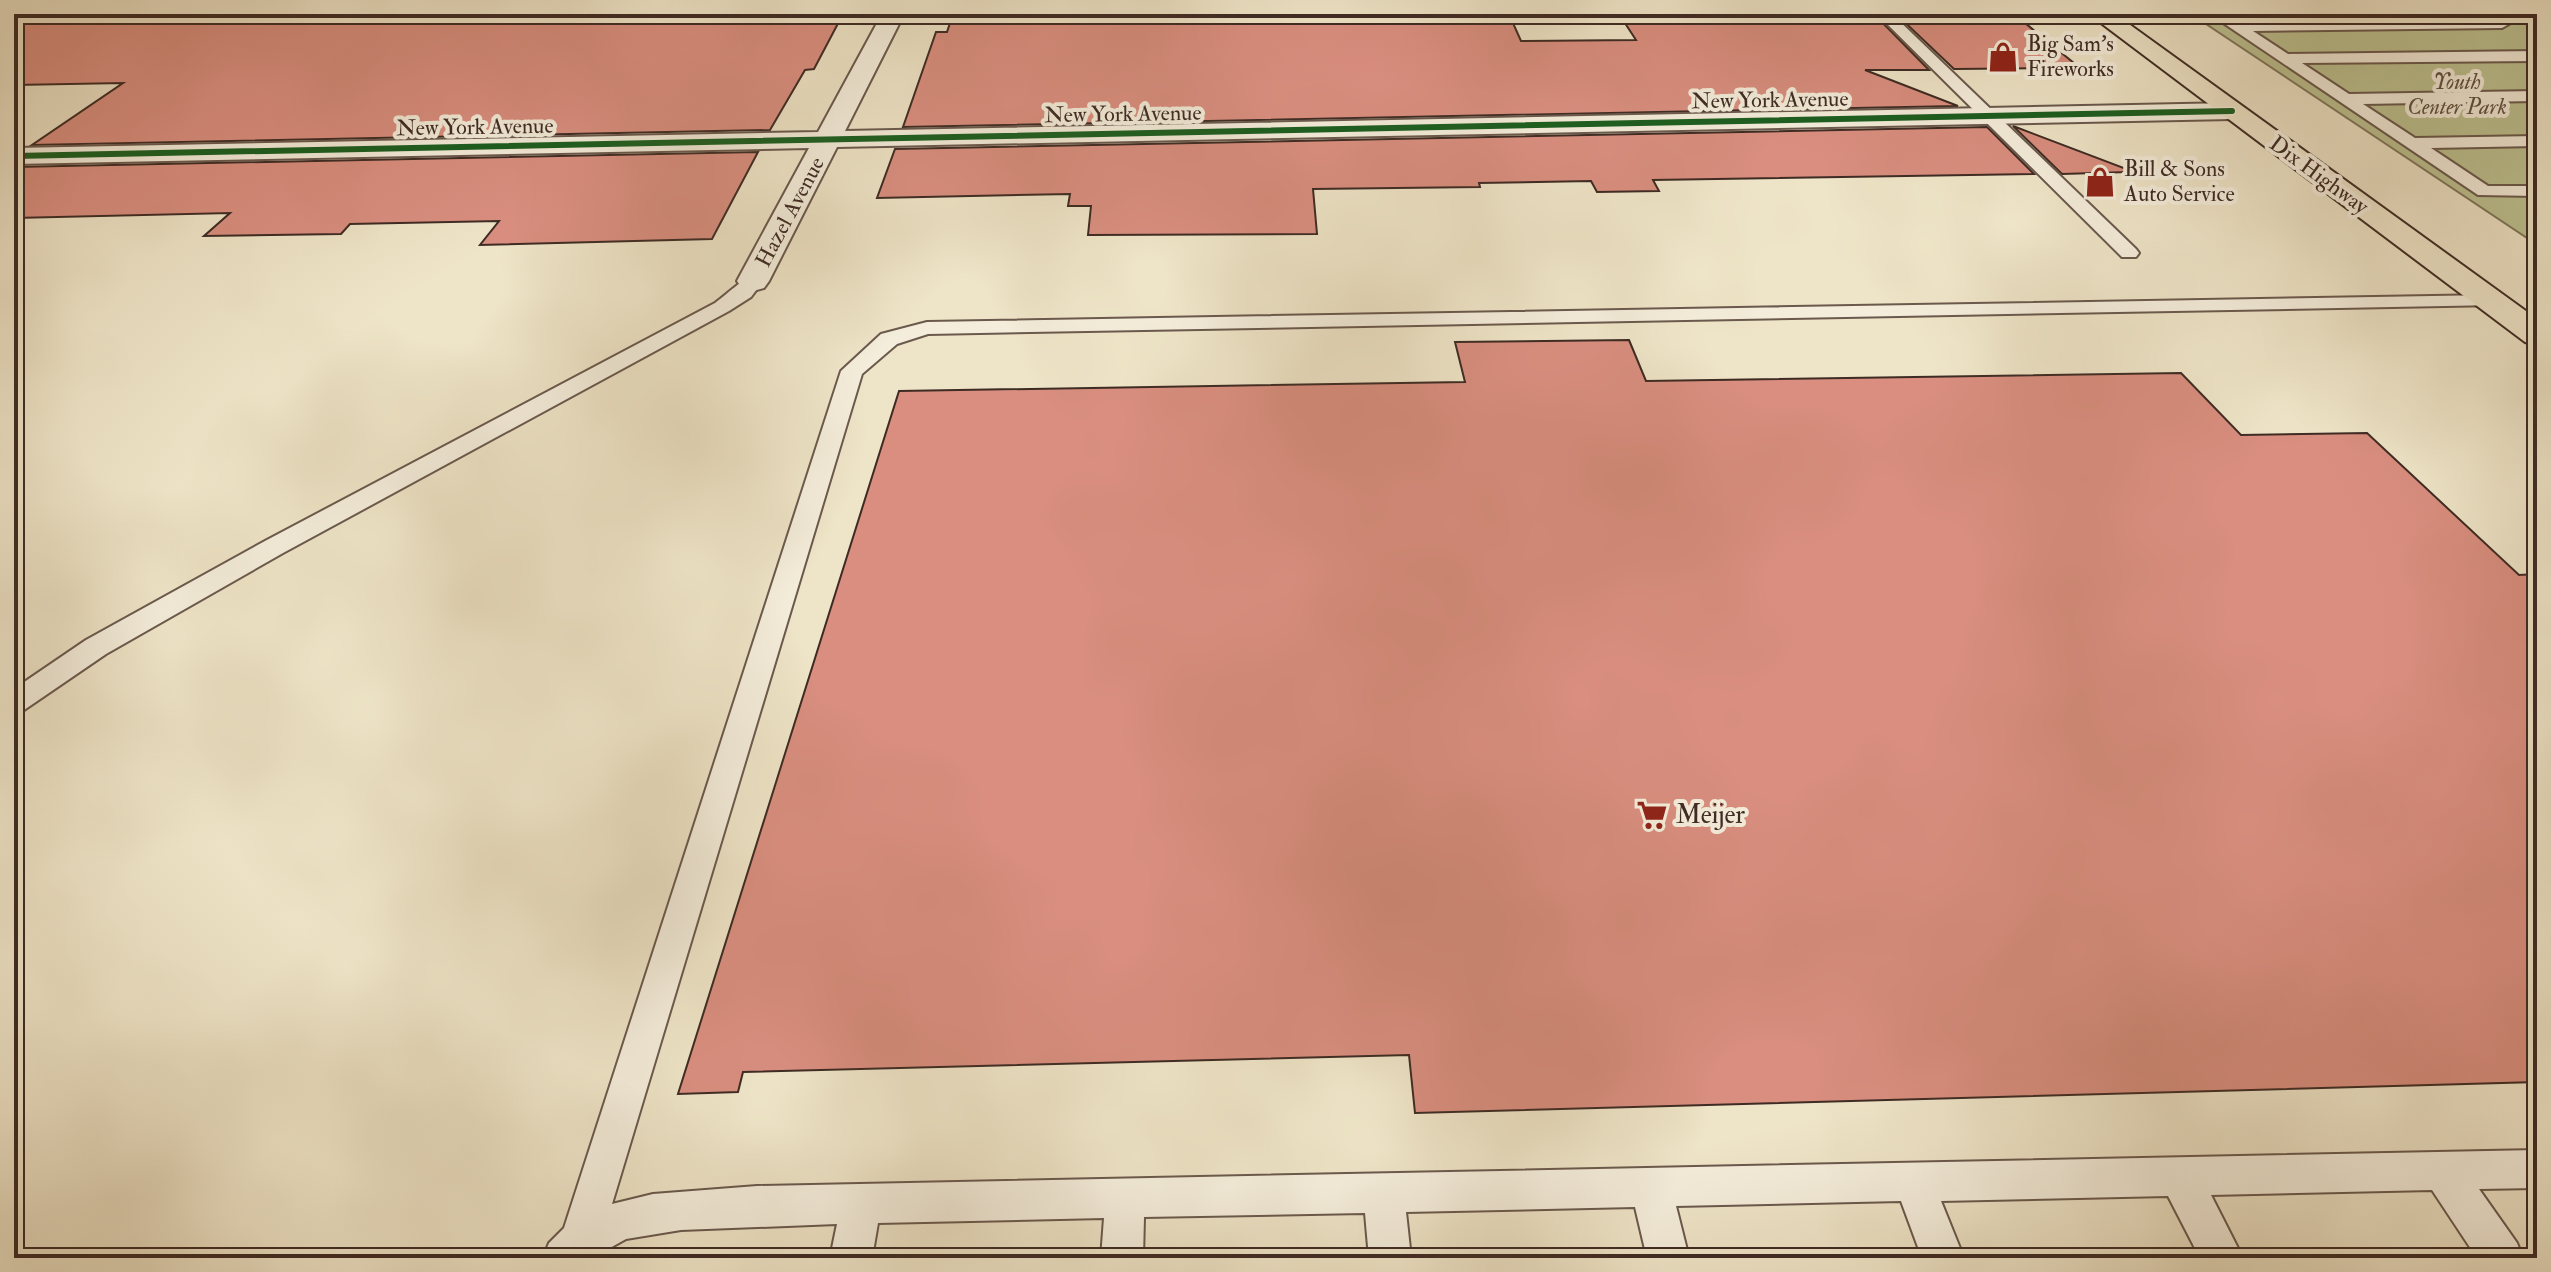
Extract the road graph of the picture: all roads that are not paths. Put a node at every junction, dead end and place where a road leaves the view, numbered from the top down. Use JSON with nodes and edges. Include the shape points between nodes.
{"nodes":[{"id":1,"x":893,"y":14,"type":"edge"},
{"id":2,"x":1884,"y":14,"type":"edge"},
{"id":3,"x":2100,"y":14,"type":"edge"},
{"id":4,"x":2217,"y":14,"type":"edge"},
{"id":5,"x":2483,"y":14,"type":"edge"},
{"id":6,"x":2236,"y":27,"type":"junction"},
{"id":7,"x":2537,"y":56,"type":"edge"},
{"id":8,"x":2286,"y":59,"type":"junction"},
{"id":9,"x":2537,"y":96,"type":"edge"},
{"id":10,"x":2345,"y":99,"type":"junction"},
{"id":11,"x":2232,"y":111,"type":"junction"},
{"id":12,"x":1989,"y":116,"type":"junction"},
{"id":13,"x":829,"y":140,"type":"junction"},
{"id":14,"x":2537,"y":141,"type":"edge"},
{"id":15,"x":2412,"y":143,"type":"junction"},
{"id":16,"x":14,"y":156,"type":"edge"},
{"id":17,"x":2537,"y":191,"type":"edge"},
{"id":18,"x":2129,"y":253,"type":"dead end"},
{"id":19,"x":753,"y":281,"type":"joint"},
{"id":20,"x":2491,"y":301,"type":"junction"},
{"id":21,"x":2537,"y":335,"type":"edge"},
{"id":22,"x":14,"y":703,"type":"edge"},
{"id":23,"x":2537,"y":1169,"type":"edge"},
{"id":24,"x":2442,"y":1170,"type":"junction"},
{"id":25,"x":2179,"y":1176,"type":"junction"},
{"id":26,"x":1914,"y":1182,"type":"junction"},
{"id":27,"x":1651,"y":1188,"type":"junction"},
{"id":28,"x":1384,"y":1193,"type":"junction"},
{"id":29,"x":1125,"y":1199,"type":"junction"},
{"id":30,"x":861,"y":1205,"type":"junction"},
{"id":31,"x":572,"y":1250,"type":"edge"},
{"id":32,"x":851,"y":1258,"type":"edge"},
{"id":33,"x":1122,"y":1258,"type":"edge"},
{"id":34,"x":1390,"y":1258,"type":"edge"},
{"id":35,"x":1668,"y":1258,"type":"edge"},
{"id":36,"x":1943,"y":1258,"type":"edge"},
{"id":37,"x":2222,"y":1258,"type":"edge"},
{"id":38,"x":2502,"y":1258,"type":"edge"}],
"edges":[{"from":1,"to":13,"type":"street","name":"Hazel Avenue"},
{"from":2,"to":12,"type":"lane"},
{"from":3,"to":11,"type":"main road","name":"Dix Highway"},
{"from":4,"to":6,"type":"lane"},
{"from":5,"to":6,"type":"lane","via":[[2508,27]]},
{"from":6,"to":8,"type":"lane"},
{"from":7,"to":8,"type":"lane"},
{"from":8,"to":10,"type":"lane"},
{"from":9,"to":10,"type":"lane"},
{"from":10,"to":15,"type":"lane"},
{"from":11,"to":12,"type":"street","name":"New York Avenue"},
{"from":11,"to":20,"type":"main road","name":"Dix Highway"},
{"from":12,"to":13,"type":"street","name":"New York Avenue"},
{"from":12,"to":18,"type":"lane"},
{"from":13,"to":16,"type":"street","name":"New York Avenue"},
{"from":13,"to":19,"type":"street","name":"Hazel Avenue"},
{"from":14,"to":15,"type":"lane"},
{"from":15,"to":17,"type":"lane","via":[[2484,191]]},
{"from":19,"to":22,"type":"lane","via":[[722,307],[96,647]]},
{"from":20,"to":21,"type":"main road","name":"Dix Highway"},
{"from":20,"to":31,"type":"lane","via":[[927,328],[889,339],[852,371]]},
{"from":23,"to":24,"type":"lane"},
{"from":24,"to":25,"type":"lane"},
{"from":24,"to":38,"type":"lane"},
{"from":25,"to":26,"type":"lane"},
{"from":25,"to":37,"type":"lane"},
{"from":26,"to":27,"type":"lane"},
{"from":26,"to":36,"type":"lane"},
{"from":27,"to":28,"type":"lane"},
{"from":27,"to":35,"type":"lane"},
{"from":28,"to":29,"type":"lane"},
{"from":28,"to":34,"type":"lane"},
{"from":29,"to":30,"type":"lane"},
{"from":29,"to":33,"type":"lane"},
{"from":30,"to":31,"type":"lane","via":[[657,1212],[600,1229]]},
{"from":30,"to":32,"type":"lane"}]}
